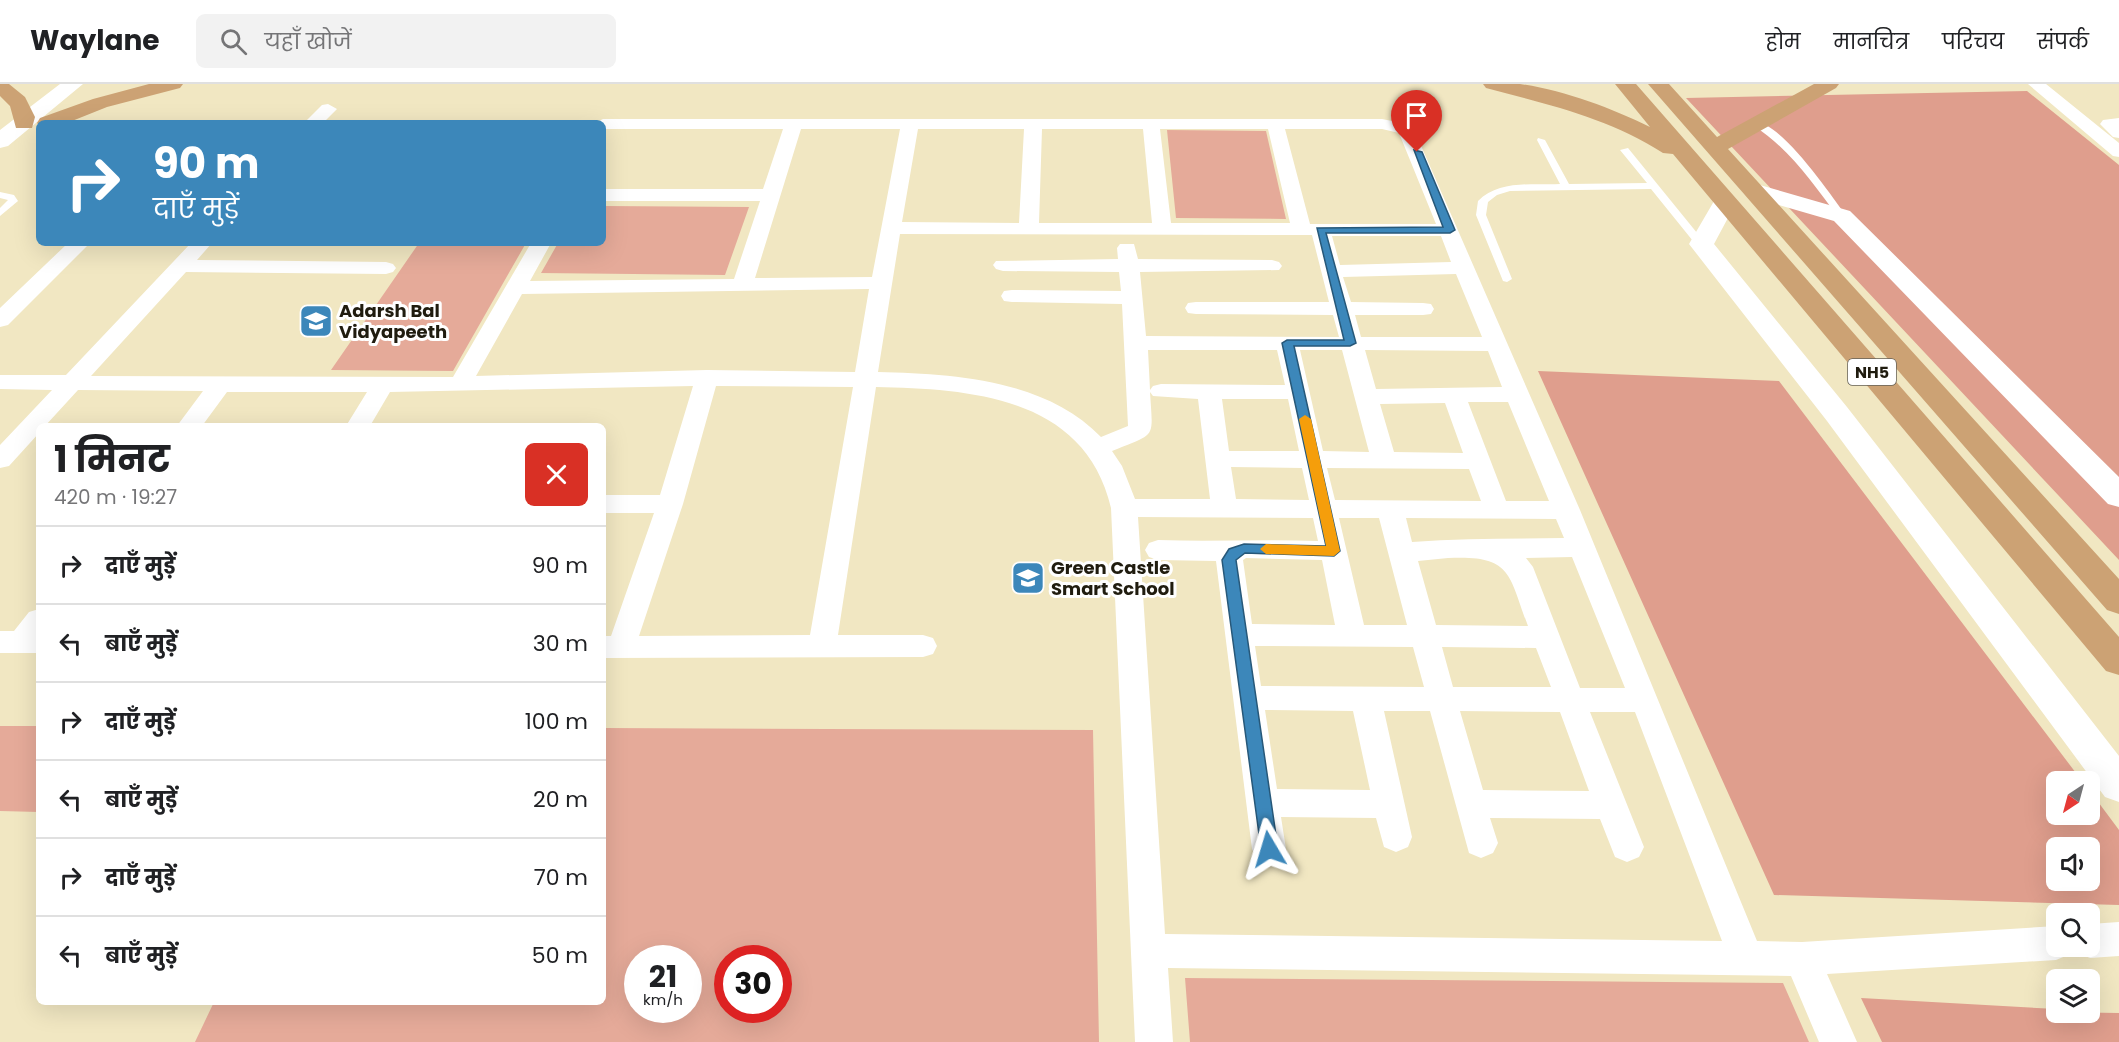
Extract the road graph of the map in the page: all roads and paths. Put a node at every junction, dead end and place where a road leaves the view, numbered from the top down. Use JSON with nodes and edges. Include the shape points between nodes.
{"nodes":[{"id":1,"x":73,"y":84,"type":"edge"},
{"id":2,"x":93,"y":84,"type":"edge"},
{"id":3,"x":172,"y":84,"type":"edge"},
{"id":4,"x":1493,"y":84,"type":"edge"},
{"id":5,"x":1625,"y":84,"type":"edge"},
{"id":6,"x":1658,"y":84,"type":"edge"},
{"id":7,"x":1829,"y":84,"type":"edge"},
{"id":8,"x":2036,"y":84,"type":"edge"},
{"id":9,"x":0,"y":87,"type":"edge"},
{"id":10,"x":328,"y":109,"type":"dead end"},
{"id":11,"x":42,"y":120,"type":"edge"},
{"id":12,"x":44,"y":120,"type":"edge"},
{"id":13,"x":51,"y":120,"type":"edge"},
{"id":14,"x":316,"y":120,"type":"edge"},
{"id":15,"x":36,"y":122,"type":"edge"},
{"id":16,"x":2119,"y":123,"type":"edge"},
{"id":17,"x":606,"y":124,"type":"edge"},
{"id":18,"x":794,"y":124,"type":"junction"},
{"id":19,"x":910,"y":124,"type":"junction"},
{"id":20,"x":1033,"y":124,"type":"junction"},
{"id":21,"x":1151,"y":124,"type":"junction"},
{"id":22,"x":1275,"y":124,"type":"junction"},
{"id":23,"x":1757,"y":124,"type":"junction"},
{"id":24,"x":36,"y":125,"type":"edge"},
{"id":25,"x":36,"y":127,"type":"edge"},
{"id":26,"x":2119,"y":133,"type":"edge"},
{"id":27,"x":1541,"y":140,"type":"dead end"},
{"id":28,"x":0,"y":141,"type":"edge"},
{"id":29,"x":1625,"y":150,"type":"dead end"},
{"id":30,"x":2119,"y":152,"type":"edge"},
{"id":31,"x":1704,"y":156,"type":"junction"},
{"id":32,"x":0,"y":159,"type":"edge"},
{"id":33,"x":1652,"y":186,"type":"junction"},
{"id":34,"x":1566,"y":187,"type":"junction"},
{"id":35,"x":1753,"y":190,"type":"junction"},
{"id":36,"x":0,"y":195,"type":"edge"},
{"id":37,"x":606,"y":195,"type":"edge"},
{"id":38,"x":770,"y":195,"type":"junction"},
{"id":39,"x":1725,"y":201,"type":"junction"},
{"id":40,"x":0,"y":213,"type":"edge"},
{"id":41,"x":1842,"y":216,"type":"junction"},
{"id":42,"x":891,"y":228,"type":"junction"},
{"id":43,"x":1029,"y":228,"type":"junction"},
{"id":44,"x":1126,"y":229,"type":"junction"},
{"id":45,"x":1162,"y":229,"type":"junction"},
{"id":46,"x":1263,"y":230,"type":"junction"},
{"id":47,"x":1311,"y":230,"type":"junction"},
{"id":48,"x":1450,"y":230,"type":"junction"},
{"id":49,"x":1701,"y":244,"type":"junction"},
{"id":50,"x":77,"y":246,"type":"edge"},
{"id":51,"x":199,"y":246,"type":"edge"},
{"id":52,"x":539,"y":246,"type":"edge"},
{"id":53,"x":1003,"y":265,"type":"dead end"},
{"id":54,"x":1129,"y":265,"type":"junction"},
{"id":55,"x":181,"y":266,"type":"junction"},
{"id":56,"x":1191,"y":266,"type":"junction"},
{"id":57,"x":1272,"y":266,"type":"junction"},
{"id":58,"x":386,"y":268,"type":"dead end"},
{"id":59,"x":1404,"y":268,"type":"junction"},
{"id":60,"x":1465,"y":268,"type":"junction"},
{"id":61,"x":1332,"y":271,"type":"junction"},
{"id":62,"x":1507,"y":279,"type":"dead end"},
{"id":63,"x":881,"y":283,"type":"junction"},
{"id":64,"x":742,"y":285,"type":"junction"},
{"id":65,"x":515,"y":288,"type":"junction"},
{"id":66,"x":1012,"y":296,"type":"dead end"},
{"id":67,"x":1132,"y":298,"type":"junction"},
{"id":68,"x":1196,"y":308,"type":"junction"},
{"id":69,"x":1280,"y":309,"type":"junction"},
{"id":70,"x":1342,"y":309,"type":"junction"},
{"id":71,"x":1423,"y":309,"type":"junction"},
{"id":72,"x":0,"y":320,"type":"edge"},
{"id":73,"x":1200,"y":342,"type":"junction"},
{"id":74,"x":1137,"y":343,"type":"junction"},
{"id":75,"x":1287,"y":343,"type":"junction"},
{"id":76,"x":1350,"y":343,"type":"junction"},
{"id":77,"x":1434,"y":344,"type":"junction"},
{"id":78,"x":1496,"y":344,"type":"junction"},
{"id":79,"x":706,"y":377,"type":"junction"},
{"id":80,"x":865,"y":380,"type":"junction"},
{"id":81,"x":0,"y":382,"type":"edge"},
{"id":82,"x":71,"y":383,"type":"junction"},
{"id":83,"x":221,"y":384,"type":"junction"},
{"id":84,"x":383,"y":385,"type":"junction"},
{"id":85,"x":460,"y":385,"type":"junction"},
{"id":86,"x":1161,"y":392,"type":"dead end"},
{"id":87,"x":1209,"y":392,"type":"junction"},
{"id":88,"x":1299,"y":392,"type":"junction"},
{"id":89,"x":1453,"y":394,"type":"junction"},
{"id":90,"x":1517,"y":394,"type":"junction"},
{"id":91,"x":1367,"y":397,"type":"junction"},
{"id":92,"x":191,"y":423,"type":"edge"},
{"id":93,"x":360,"y":423,"type":"edge"},
{"id":94,"x":1096,"y":448,"type":"junction"},
{"id":95,"x":1218,"y":459,"type":"junction"},
{"id":96,"x":0,"y":460,"type":"edge"},
{"id":97,"x":1314,"y":460,"type":"junction"},
{"id":98,"x":1384,"y":460,"type":"junction"},
{"id":99,"x":1479,"y":461,"type":"junction"},
{"id":100,"x":2119,"y":496,"type":"edge"},
{"id":101,"x":606,"y":504,"type":"edge"},
{"id":102,"x":670,"y":504,"type":"junction"},
{"id":103,"x":1124,"y":508,"type":"junction"},
{"id":104,"x":1224,"y":508,"type":"junction"},
{"id":105,"x":1324,"y":509,"type":"junction"},
{"id":106,"x":1390,"y":509,"type":"junction"},
{"id":107,"x":1497,"y":510,"type":"junction"},
{"id":108,"x":1567,"y":510,"type":"junction"},
{"id":109,"x":1582,"y":547,"type":"junction"},
{"id":110,"x":1494,"y":549,"type":"junction"},
{"id":111,"x":1158,"y":550,"type":"dead end"},
{"id":112,"x":1334,"y":551,"type":"junction"},
{"id":113,"x":1234,"y":552,"type":"junction"},
{"id":114,"x":1402,"y":553,"type":"junction"},
{"id":115,"x":2119,"y":601,"type":"edge"},
{"id":116,"x":1241,"y":635,"type":"junction"},
{"id":117,"x":1352,"y":636,"type":"junction"},
{"id":118,"x":1425,"y":636,"type":"junction"},
{"id":119,"x":1545,"y":637,"type":"junction"},
{"id":120,"x":923,"y":646,"type":"dead end"},
{"id":121,"x":612,"y":647,"type":"edge"},
{"id":122,"x":822,"y":647,"type":"junction"},
{"id":123,"x":2119,"y":661,"type":"edge"},
{"id":124,"x":1249,"y":698,"type":"junction"},
{"id":125,"x":1366,"y":699,"type":"junction"},
{"id":126,"x":1442,"y":699,"type":"junction"},
{"id":127,"x":1568,"y":700,"type":"junction"},
{"id":128,"x":1646,"y":700,"type":"junction"},
{"id":129,"x":2119,"y":785,"type":"edge"},
{"id":130,"x":1263,"y":803,"type":"junction"},
{"id":131,"x":1389,"y":804,"type":"junction"},
{"id":132,"x":1470,"y":804,"type":"junction"},
{"id":133,"x":1612,"y":805,"type":"junction"},
{"id":134,"x":1396,"y":837,"type":"dead end"},
{"id":135,"x":1481,"y":843,"type":"dead end"},
{"id":136,"x":1627,"y":847,"type":"dead end"},
{"id":137,"x":1269,"y":849,"type":"dead end"},
{"id":138,"x":2119,"y":939,"type":"edge"},
{"id":139,"x":2100,"y":940,"type":"edge"},
{"id":140,"x":2046,"y":944,"type":"edge"},
{"id":141,"x":1149,"y":951,"type":"junction"},
{"id":142,"x":1746,"y":958,"type":"junction"},
{"id":143,"x":1802,"y":959,"type":"junction"},
{"id":144,"x":1154,"y":1042,"type":"edge"},
{"id":145,"x":1838,"y":1042,"type":"edge"}],
"edges":[{"from":1,"to":11,"type":"street"},
{"from":2,"to":12,"type":"street"},
{"from":3,"to":13,"type":"highway"},
{"from":4,"to":31,"type":"highway","via":[[1580,108]]},
{"from":5,"to":31,"type":"highway","number":"NH5"},
{"from":6,"to":31,"type":"highway","number":"NH5"},
{"from":7,"to":23,"type":"highway"},
{"from":8,"to":30,"type":"street"},
{"from":9,"to":15,"type":"highway","via":[[16,98],[25,114]]},
{"from":10,"to":14,"type":"street"},
{"from":16,"to":26,"type":"street","via":[[2109,124]]},
{"from":17,"to":18,"type":"street"},
{"from":18,"to":19,"type":"street"},
{"from":18,"to":38,"type":"street"},
{"from":19,"to":20,"type":"street"},
{"from":19,"to":42,"type":"street"},
{"from":20,"to":21,"type":"street"},
{"from":20,"to":43,"type":"street"},
{"from":21,"to":22,"type":"street"},
{"from":21,"to":45,"type":"street"},
{"from":22,"to":47,"type":"street"},
{"from":22,"to":48,"type":"street","via":[[1382,124],[1406,129]]},
{"from":23,"to":31,"type":"highway"},
{"from":23,"to":41,"type":"lane","via":[[1794,156]]},
{"from":24,"to":28,"type":"street"},
{"from":25,"to":32,"type":"street"},
{"from":27,"to":34,"type":"lane"},
{"from":29,"to":33,"type":"lane"},
{"from":31,"to":35,"type":"highway","number":"NH5"},
{"from":31,"to":39,"type":"highway","number":"NH5"},
{"from":33,"to":34,"type":"lane"},
{"from":33,"to":49,"type":"lane"},
{"from":34,"to":62,"type":"lane","via":[[1509,188],[1483,201],[1481,215]]},
{"from":35,"to":41,"type":"street"},
{"from":35,"to":115,"type":"highway","number":"NH5"},
{"from":36,"to":40,"type":"lane","via":[[13,201]]},
{"from":37,"to":38,"type":"street"},
{"from":38,"to":64,"type":"street"},
{"from":39,"to":49,"type":"street"},
{"from":39,"to":123,"type":"highway","number":"NH5"},
{"from":41,"to":100,"type":"street"},
{"from":42,"to":43,"type":"street"},
{"from":42,"to":63,"type":"street"},
{"from":43,"to":44,"type":"street"},
{"from":44,"to":45,"type":"street"},
{"from":44,"to":54,"type":"street"},
{"from":45,"to":46,"type":"street"},
{"from":46,"to":47,"type":"street"},
{"from":46,"to":57,"type":"street"},
{"from":47,"to":48,"type":"street"},
{"from":47,"to":61,"type":"street"},
{"from":48,"to":60,"type":"street"},
{"from":49,"to":129,"type":"street","via":[[1837,414]]},
{"from":50,"to":72,"type":"street"},
{"from":51,"to":55,"type":"street"},
{"from":52,"to":65,"type":"street"},
{"from":53,"to":54,"type":"street"},
{"from":54,"to":56,"type":"street"},
{"from":54,"to":67,"type":"street"},
{"from":55,"to":58,"type":"street"},
{"from":55,"to":82,"type":"street"},
{"from":56,"to":57,"type":"street"},
{"from":56,"to":68,"type":"street"},
{"from":57,"to":69,"type":"street"},
{"from":59,"to":60,"type":"street"},
{"from":59,"to":61,"type":"street"},
{"from":59,"to":71,"type":"street"},
{"from":60,"to":78,"type":"street"},
{"from":61,"to":70,"type":"street"},
{"from":63,"to":64,"type":"street"},
{"from":63,"to":80,"type":"street"},
{"from":64,"to":65,"type":"street"},
{"from":65,"to":85,"type":"street"},
{"from":66,"to":67,"type":"street"},
{"from":67,"to":74,"type":"street"},
{"from":68,"to":69,"type":"street"},
{"from":68,"to":73,"type":"street"},
{"from":69,"to":70,"type":"street"},
{"from":70,"to":71,"type":"street"},
{"from":70,"to":76,"type":"street"},
{"from":71,"to":77,"type":"street"},
{"from":73,"to":74,"type":"street"},
{"from":73,"to":75,"type":"street"},
{"from":74,"to":94,"type":"street","via":[[1140,430]]},
{"from":75,"to":76,"type":"street"},
{"from":75,"to":88,"type":"street"},
{"from":76,"to":77,"type":"street"},
{"from":76,"to":91,"type":"street"},
{"from":77,"to":78,"type":"street"},
{"from":78,"to":90,"type":"street"},
{"from":79,"to":80,"type":"street"},
{"from":79,"to":85,"type":"street"},
{"from":79,"to":102,"type":"street"},
{"from":80,"to":94,"type":"street","via":[[973,386],[1007,394],[1065,419]]},
{"from":80,"to":122,"type":"street"},
{"from":81,"to":82,"type":"street"},
{"from":82,"to":83,"type":"street"},
{"from":82,"to":96,"type":"street"},
{"from":83,"to":84,"type":"street"},
{"from":83,"to":92,"type":"street"},
{"from":84,"to":85,"type":"street"},
{"from":84,"to":93,"type":"street"},
{"from":86,"to":87,"type":"street"},
{"from":87,"to":88,"type":"street"},
{"from":87,"to":95,"type":"street"},
{"from":88,"to":97,"type":"street"},
{"from":89,"to":90,"type":"street"},
{"from":89,"to":91,"type":"street"},
{"from":89,"to":99,"type":"street"},
{"from":90,"to":108,"type":"street"},
{"from":91,"to":98,"type":"street"},
{"from":94,"to":103,"type":"street","via":[[1120,482]]},
{"from":95,"to":97,"type":"street"},
{"from":95,"to":104,"type":"street"},
{"from":97,"to":98,"type":"street"},
{"from":97,"to":105,"type":"street"},
{"from":98,"to":99,"type":"street"},
{"from":99,"to":107,"type":"street"},
{"from":101,"to":102,"type":"street"},
{"from":102,"to":121,"type":"street"},
{"from":103,"to":104,"type":"street"},
{"from":103,"to":141,"type":"street"},
{"from":104,"to":105,"type":"street"},
{"from":105,"to":106,"type":"street"},
{"from":105,"to":112,"type":"street"},
{"from":106,"to":107,"type":"street"},
{"from":106,"to":114,"type":"street"},
{"from":107,"to":108,"type":"street"},
{"from":108,"to":109,"type":"street"},
{"from":109,"to":110,"type":"street"},
{"from":109,"to":128,"type":"street"},
{"from":110,"to":114,"type":"street"},
{"from":110,"to":119,"type":"street","via":[[1513,559],[1518,567]]},
{"from":111,"to":113,"type":"street"},
{"from":112,"to":113,"type":"street","via":[[1244,548]]},
{"from":112,"to":117,"type":"street"},
{"from":113,"to":116,"type":"street","via":[[1229,560]]},
{"from":114,"to":118,"type":"street"},
{"from":116,"to":117,"type":"street"},
{"from":116,"to":124,"type":"street"},
{"from":117,"to":118,"type":"street"},
{"from":118,"to":119,"type":"street"},
{"from":118,"to":126,"type":"street"},
{"from":119,"to":127,"type":"street"},
{"from":120,"to":122,"type":"street"},
{"from":121,"to":122,"type":"street"},
{"from":124,"to":125,"type":"street"},
{"from":124,"to":130,"type":"street"},
{"from":125,"to":126,"type":"street"},
{"from":125,"to":131,"type":"street"},
{"from":126,"to":127,"type":"street"},
{"from":126,"to":132,"type":"street"},
{"from":127,"to":128,"type":"street"},
{"from":127,"to":133,"type":"street"},
{"from":128,"to":142,"type":"street"},
{"from":130,"to":131,"type":"street"},
{"from":130,"to":137,"type":"street"},
{"from":131,"to":134,"type":"street"},
{"from":132,"to":133,"type":"street"},
{"from":132,"to":135,"type":"street"},
{"from":133,"to":136,"type":"street"},
{"from":138,"to":139,"type":"street"},
{"from":140,"to":143,"type":"street"},
{"from":141,"to":142,"type":"street"},
{"from":141,"to":144,"type":"street"},
{"from":142,"to":143,"type":"street"},
{"from":143,"to":145,"type":"street"}]}
